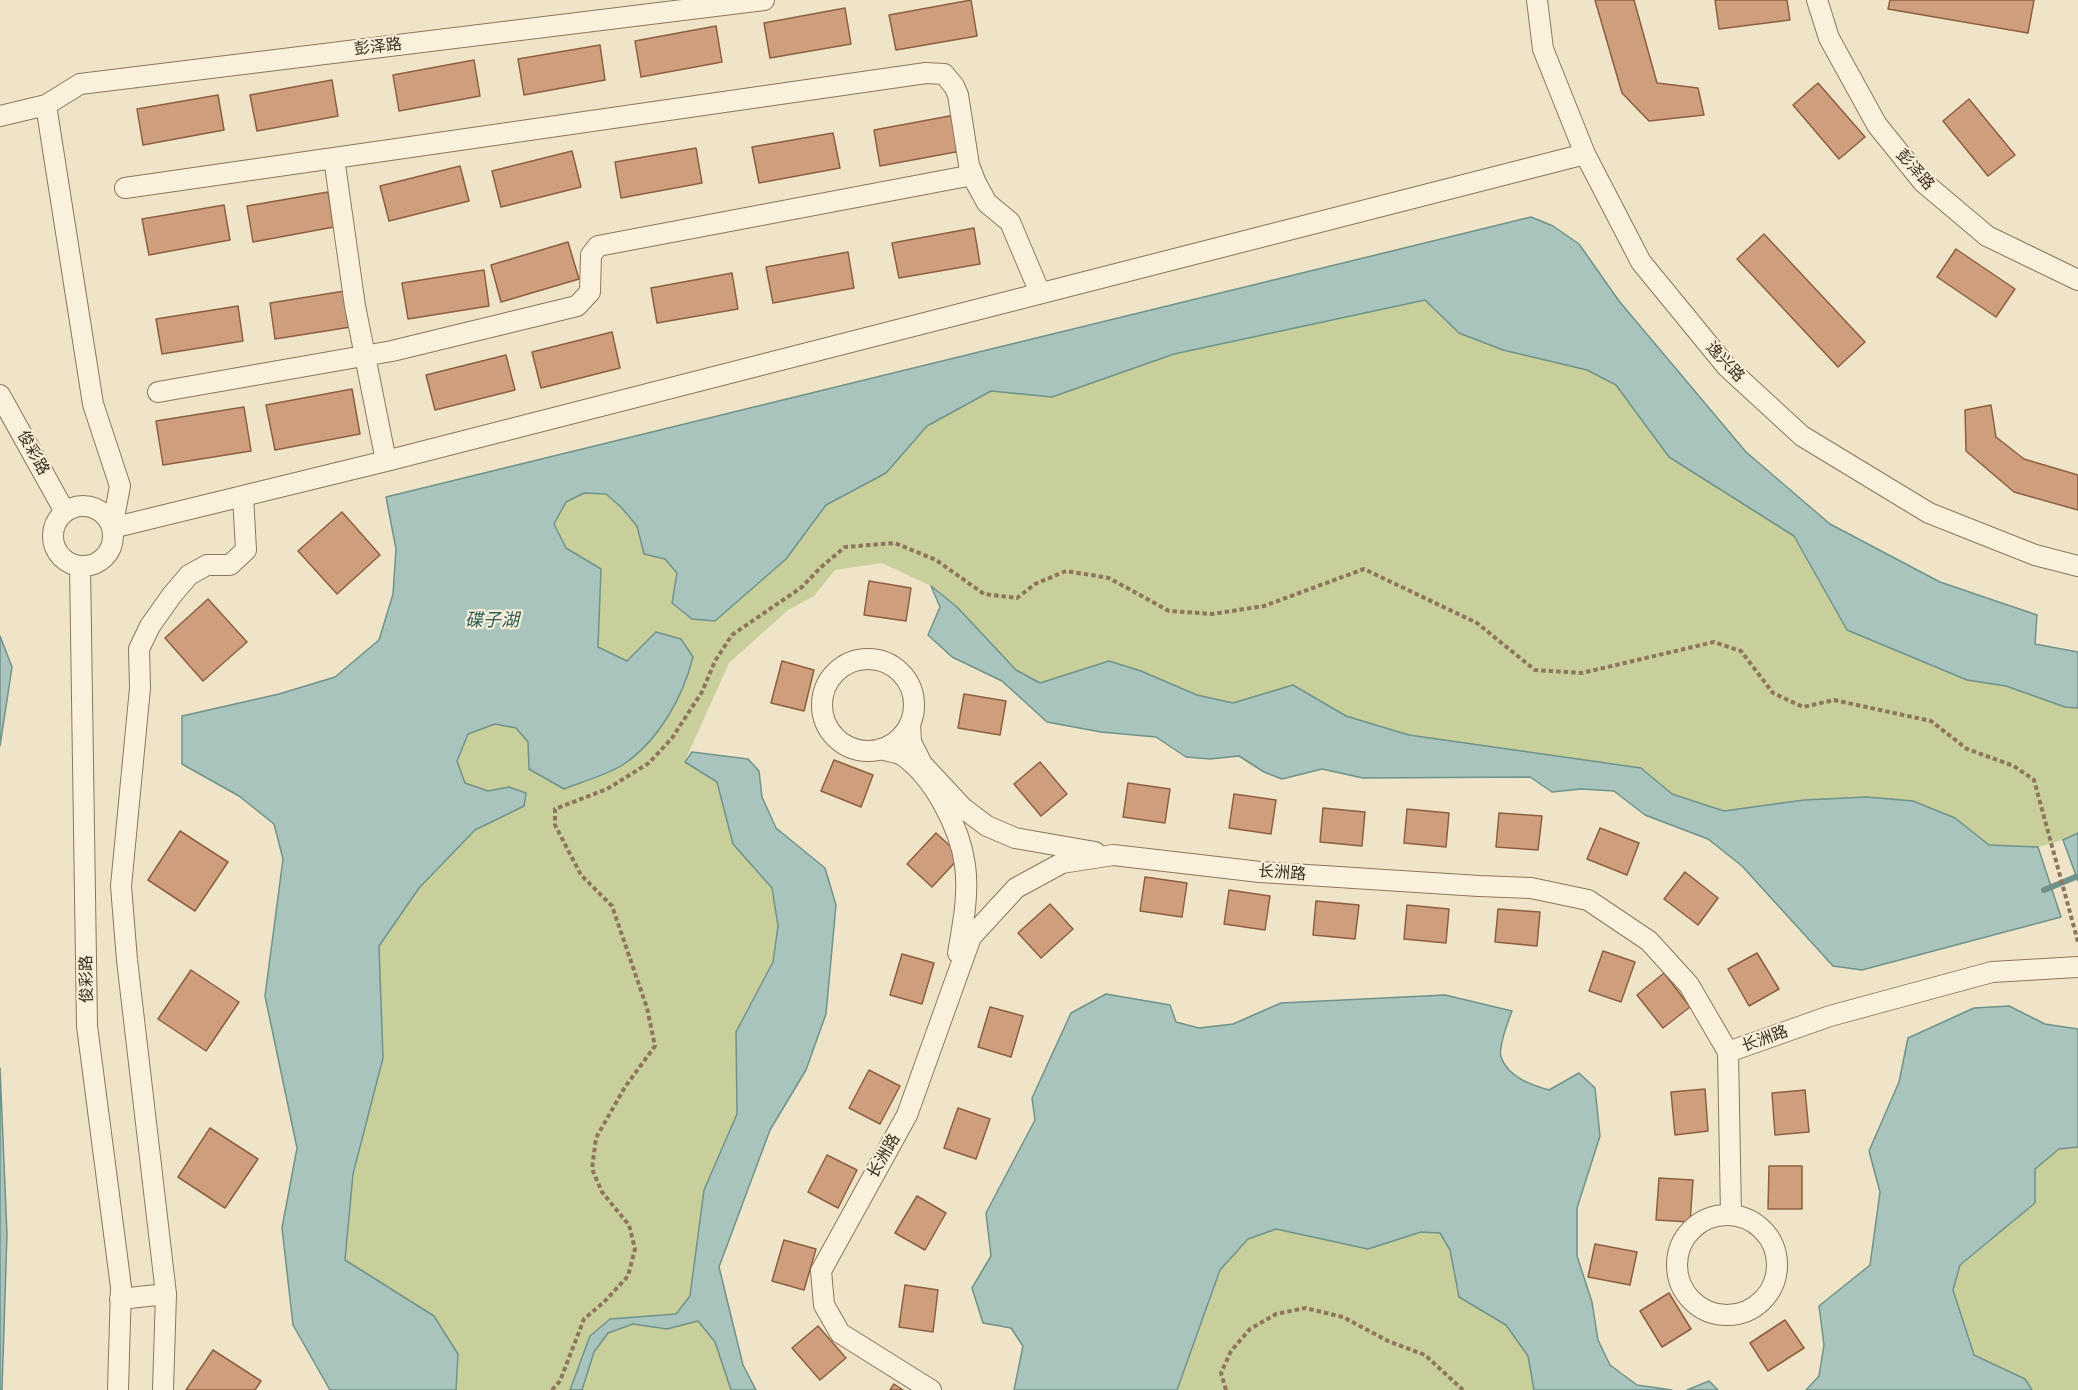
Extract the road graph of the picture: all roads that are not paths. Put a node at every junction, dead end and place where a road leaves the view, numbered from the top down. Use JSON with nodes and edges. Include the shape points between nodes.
{"nodes":[{"id":1,"x":764,"y":0,"type":"edge"},
{"id":2,"x":1537,"y":0,"type":"edge"},
{"id":3,"x":1817,"y":0,"type":"edge"},
{"id":4,"x":46,"y":105,"type":"junction"},
{"id":5,"x":0,"y":116,"type":"edge"},
{"id":6,"x":1585,"y":154,"type":"junction"},
{"id":7,"x":334,"y":158,"type":"junction"},
{"id":8,"x":973,"y":175,"type":"junction"},
{"id":9,"x":125,"y":188,"type":"dead end"},
{"id":10,"x":2078,"y":280,"type":"edge"},
{"id":11,"x":1041,"y":293,"type":"junction"},
{"id":12,"x":365,"y":356,"type":"junction"},
{"id":13,"x":158,"y":392,"type":"dead end"},
{"id":14,"x":0,"y":395,"type":"edge"},
{"id":15,"x":386,"y":461,"type":"junction"},
{"id":16,"x":243,"y":496,"type":"junction"},
{"id":17,"x":65,"y":512,"type":"junction"},
{"id":18,"x":112,"y":528,"type":"junction"},
{"id":19,"x":80,"y":566,"type":"junction"},
{"id":20,"x":2078,"y":566,"type":"edge"},
{"id":21,"x":910,"y":723,"type":"junction"},
{"id":22,"x":880,"y":749,"type":"junction"},
{"id":23,"x":1113,"y":855,"type":"junction"},
{"id":24,"x":2078,"y":967,"type":"edge"},
{"id":25,"x":953,"y":988,"type":"junction"},
{"id":26,"x":1728,"y":1052,"type":"junction"},
{"id":27,"x":1731,"y":1215,"type":"junction"},
{"id":28,"x":166,"y":1293,"type":"junction"},
{"id":29,"x":120,"y":1299,"type":"junction"},
{"id":30,"x":118,"y":1390,"type":"edge"},
{"id":31,"x":163,"y":1390,"type":"edge"},
{"id":32,"x":931,"y":1390,"type":"edge"}],
"edges":[{"from":1,"to":4,"type":"street","name":"彭泽路","via":[[80,84]]},
{"from":2,"to":6,"type":"street","name":"逸兴路","via":[[1543,49]]},
{"from":3,"to":10,"type":"street","name":"彭泽路","via":[[1829,38],[1877,125],[1923,182],[1987,236]]},
{"from":4,"to":5,"type":"street","name":"彭泽路"},
{"from":4,"to":18,"type":"street","via":[[93,404],[120,486]]},
{"from":6,"to":11,"type":"street"},
{"from":6,"to":20,"type":"street","name":"逸兴路","via":[[1641,262],[1727,367],[1802,436],[1929,513],[2035,555]]},
{"from":7,"to":8,"type":"street","via":[[926,73],[944,74],[954,86]]},
{"from":7,"to":9,"type":"street"},
{"from":7,"to":12,"type":"street"},
{"from":8,"to":11,"type":"street","via":[[987,202],[1010,222]]},
{"from":8,"to":12,"type":"street","via":[[598,246],[591,255],[590,292],[577,306]]},
{"from":11,"to":15,"type":"street"},
{"from":12,"to":13,"type":"street"},
{"from":12,"to":15,"type":"street"},
{"from":14,"to":17,"type":"street","name":"俊彩路"},
{"from":15,"to":16,"type":"street"},
{"from":16,"to":18,"type":"street"},
{"from":16,"to":28,"type":"street","via":[[246,550],[230,565],[207,565],[189,575],[150,626],[139,650],[140,688],[121,886]]},
{"from":17,"to":18,"type":"street","via":[[83,506],[93,508],[108,519]]},
{"from":17,"to":19,"type":"street","via":[[54,529],[53,539],[62,557]]},
{"from":18,"to":19,"type":"street","via":[[113,538],[106,555],[98,562]]},
{"from":19,"to":29,"type":"street","name":"俊彩路","via":[[87,1026]]},
{"from":21,"to":22,"type":"street","via":[[902,736]]},
{"from":21,"to":22,"type":"street","via":[[914,703],[911,687],[898,669],[871,659],[850,662],[833,675],[823,695],[824,720],[837,739],[851,748]]},
{"from":21,"to":23,"type":"street","via":[[910,742],[922,764],[963,808],[987,825],[1015,838]]},
{"from":22,"to":25,"type":"street","via":[[901,754],[920,772],[955,828],[965,866],[965,912]]},
{"from":23,"to":25,"type":"street","name":"长洲路","via":[[1062,863],[1016,888],[971,938]]},
{"from":23,"to":26,"type":"street","name":"长洲路","via":[[1260,872],[1531,888],[1588,900],[1649,941],[1689,985]]},
{"from":24,"to":26,"type":"street","name":"长洲路","via":[[1992,972],[1830,1016]]},
{"from":25,"to":32,"type":"street","name":"长洲路","via":[[907,1115],[821,1271],[824,1305],[840,1333]]},
{"from":26,"to":27,"type":"street"},
{"from":27,"to":27,"type":"street","via":[[1715,1217],[1688,1235],[1677,1266],[1688,1297],[1715,1314],[1748,1311],[1762,1302],[1777,1273],[1777,1256],[1771,1240],[1754,1223]]},
{"from":28,"to":29,"type":"street"},
{"from":28,"to":31,"type":"street"},
{"from":29,"to":30,"type":"street","name":"俊彩路"}]}
